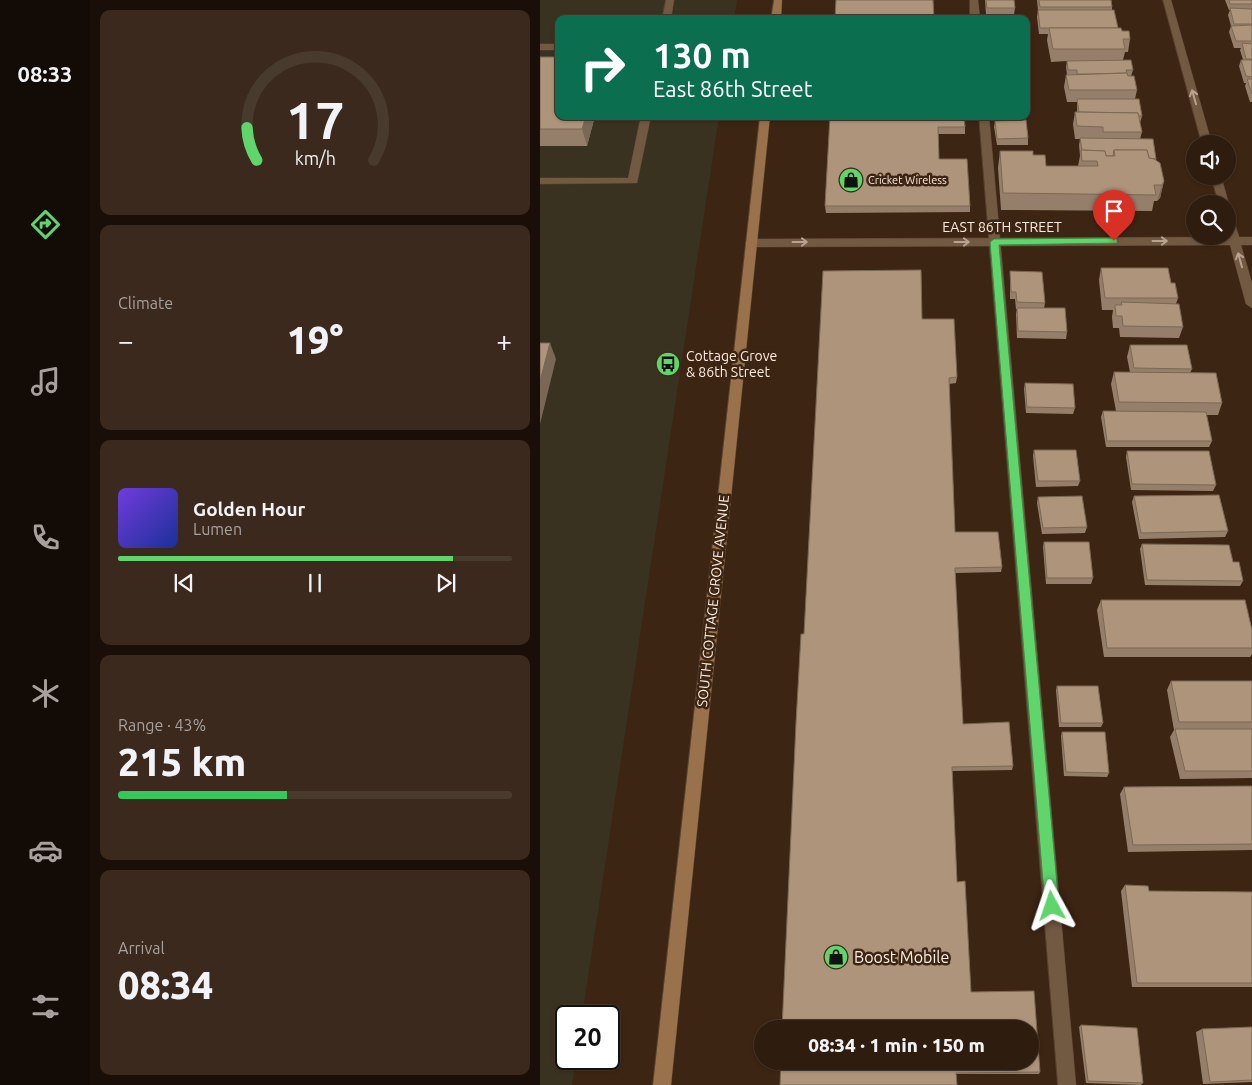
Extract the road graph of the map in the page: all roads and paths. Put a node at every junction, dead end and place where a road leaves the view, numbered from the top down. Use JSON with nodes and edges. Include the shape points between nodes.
{"nodes":[{"id":1,"x":670,"y":0,"type":"edge"},
{"id":2,"x":778,"y":0,"type":"edge"},
{"id":3,"x":974,"y":0,"type":"edge"},
{"id":4,"x":1167,"y":0,"type":"edge"},
{"id":5,"x":667,"y":15,"type":"edge"},
{"id":6,"x":776,"y":15,"type":"edge"},
{"id":7,"x":975,"y":15,"type":"edge"},
{"id":8,"x":540,"y":47,"type":"edge"},
{"id":9,"x":555,"y":47,"type":"edge"},
{"id":10,"x":645,"y":120,"type":"edge"},
{"id":11,"x":765,"y":120,"type":"edge"},
{"id":12,"x":984,"y":120,"type":"edge"},
{"id":13,"x":1204,"y":135,"type":"edge"},
{"id":14,"x":540,"y":181,"type":"edge"},
{"id":15,"x":1186,"y":241,"type":"edge"},
{"id":16,"x":1236,"y":241,"type":"edge"},
{"id":17,"x":1252,"y":241,"type":"edge"},
{"id":18,"x":751,"y":242,"type":"junction"},
{"id":19,"x":994,"y":242,"type":"junction"},
{"id":20,"x":1235,"y":245,"type":"edge"},
{"id":21,"x":1252,"y":304,"type":"edge"},
{"id":22,"x":662,"y":1085,"type":"edge"},
{"id":23,"x":1067,"y":1085,"type":"edge"}],
"edges":[{"from":1,"to":5,"type":"street"},
{"from":2,"to":6,"type":"main road"},
{"from":3,"to":7,"type":"street"},
{"from":13,"to":4,"type":"street","one_way":true},
{"from":8,"to":9,"type":"street"},
{"from":10,"to":14,"type":"street","via":[[632,181]]},
{"from":11,"to":18,"type":"main road","name":"SOUTH COTTAGE GROVE AVENUE"},
{"from":12,"to":19,"type":"street"},
{"from":19,"to":15,"type":"street","name":"EAST 86TH STREET","one_way":true},
{"from":16,"to":17,"type":"street","name":"EAST 86TH STREET"},
{"from":18,"to":19,"type":"street","name":"EAST 86TH STREET","one_way":true},
{"from":18,"to":22,"type":"main road","name":"SOUTH COTTAGE GROVE AVENUE"},
{"from":19,"to":23,"type":"street"},
{"from":21,"to":20,"type":"street","one_way":true}]}
